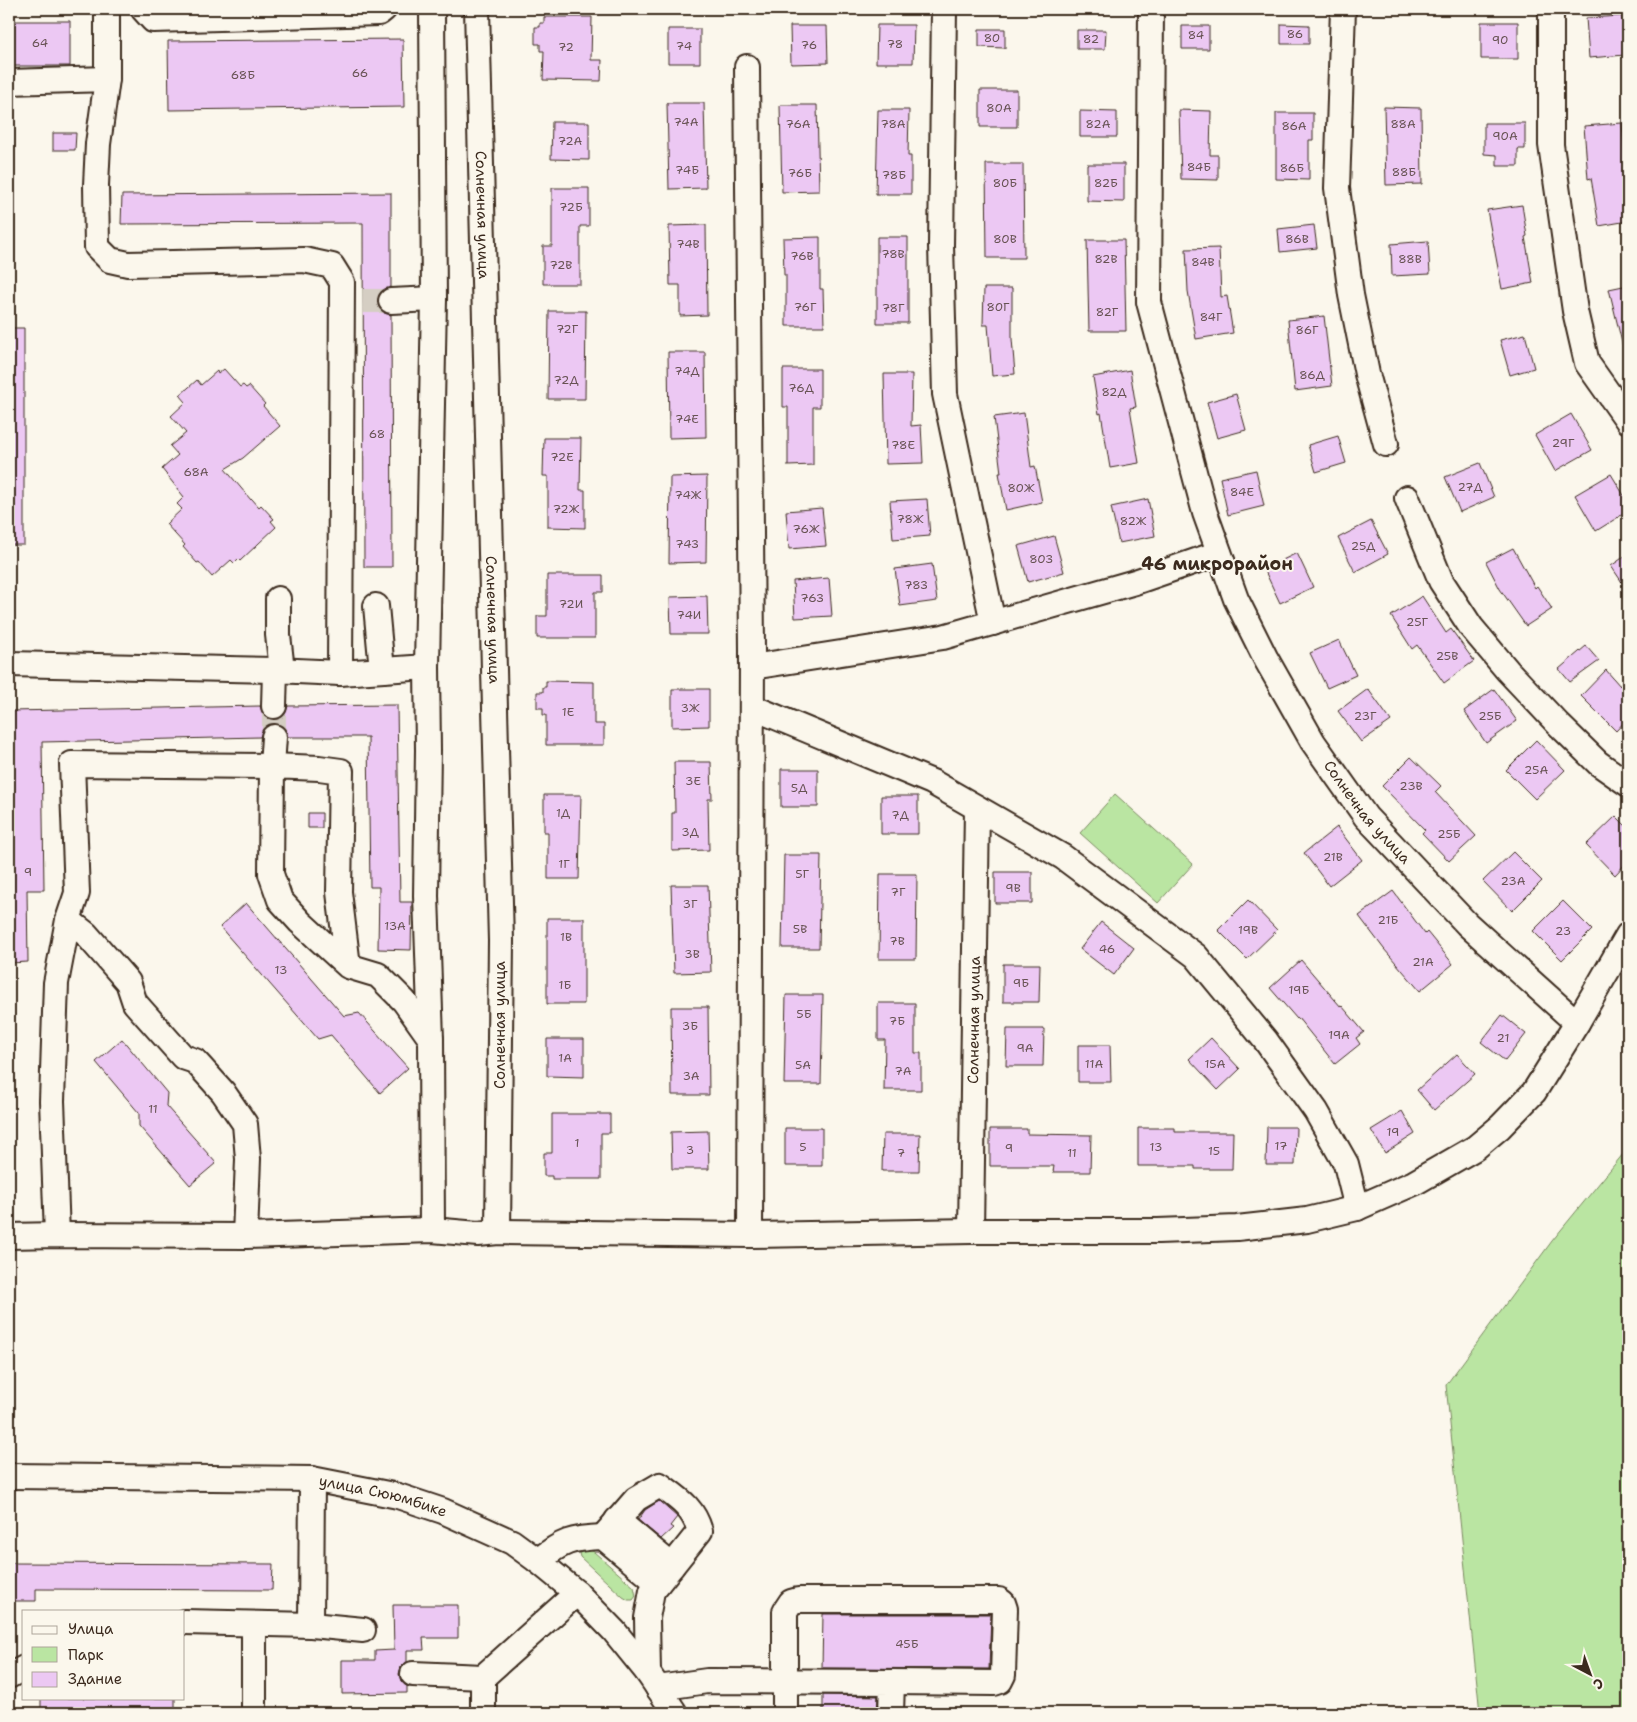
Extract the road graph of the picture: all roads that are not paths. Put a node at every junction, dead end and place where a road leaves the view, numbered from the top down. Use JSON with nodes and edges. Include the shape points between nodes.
{"nodes":[{"id":1,"x":107,"y":9,"type":"edge"},
{"id":2,"x":143,"y":9,"type":"edge"},
{"id":3,"x":384,"y":9,"type":"edge"},
{"id":4,"x":432,"y":9,"type":"edge"},
{"id":5,"x":477,"y":9,"type":"edge"},
{"id":6,"x":944,"y":9,"type":"edge"},
{"id":7,"x":1151,"y":9,"type":"edge"},
{"id":8,"x":1343,"y":9,"type":"edge"},
{"id":9,"x":1551,"y":9,"type":"edge"},
{"id":10,"x":747,"y":67,"type":"dead end"},
{"id":11,"x":107,"y":80,"type":"junction"},
{"id":12,"x":9,"y":82,"type":"edge"},
{"id":13,"x":434,"y":299,"type":"junction"},
{"id":14,"x":391,"y":301,"type":"tunnel mouth"},
{"id":15,"x":1628,"y":421,"type":"edge"},
{"id":16,"x":1386,"y":444,"type":"dead end"},
{"id":17,"x":1407,"y":498,"type":"dead end"},
{"id":18,"x":1219,"y":553,"type":"junction"},
{"id":19,"x":278,"y":599,"type":"dead end"},
{"id":20,"x":376,"y":606,"type":"dead end"},
{"id":21,"x":993,"y":623,"type":"junction"},
{"id":22,"x":9,"y":664,"type":"edge"},
{"id":23,"x":427,"y":667,"type":"junction"},
{"id":24,"x":752,"y":667,"type":"junction"},
{"id":25,"x":279,"y":670,"type":"junction"},
{"id":26,"x":382,"y":670,"type":"junction"},
{"id":27,"x":340,"y":673,"type":"junction"},
{"id":28,"x":274,"y":706,"type":"tunnel mouth"},
{"id":29,"x":752,"y":707,"type":"junction"},
{"id":30,"x":274,"y":737,"type":"tunnel mouth"},
{"id":31,"x":272,"y":766,"type":"junction"},
{"id":32,"x":1628,"y":784,"type":"edge"},
{"id":33,"x":977,"y":808,"type":"junction"},
{"id":34,"x":68,"y":920,"type":"junction"},
{"id":35,"x":1628,"y":935,"type":"edge"},
{"id":36,"x":348,"y":966,"type":"junction"},
{"id":37,"x":1577,"y":1023,"type":"junction"},
{"id":38,"x":431,"y":1039,"type":"junction"},
{"id":39,"x":1357,"y":1208,"type":"junction"},
{"id":40,"x":432,"y":1230,"type":"junction"},
{"id":41,"x":971,"y":1231,"type":"junction"},
{"id":42,"x":498,"y":1232,"type":"junction"},
{"id":43,"x":57,"y":1235,"type":"junction"},
{"id":44,"x":750,"y":1235,"type":"junction"},
{"id":45,"x":9,"y":1236,"type":"edge"},
{"id":46,"x":246,"y":1236,"type":"junction"},
{"id":47,"x":9,"y":1476,"type":"edge"},
{"id":48,"x":312,"y":1479,"type":"junction"},
{"id":49,"x":610,"y":1529,"type":"junction"},
{"id":50,"x":538,"y":1561,"type":"junction"},
{"id":51,"x":661,"y":1580,"type":"junction"},
{"id":52,"x":576,"y":1593,"type":"junction"},
{"id":53,"x":185,"y":1622,"type":"edge"},
{"id":54,"x":254,"y":1624,"type":"junction"},
{"id":55,"x":311,"y":1625,"type":"junction"},
{"id":56,"x":363,"y":1630,"type":"dead end"},
{"id":57,"x":22,"y":1669,"type":"edge"},
{"id":58,"x":413,"y":1674,"type":"dead end"},
{"id":59,"x":9,"y":1676,"type":"edge"},
{"id":60,"x":483,"y":1677,"type":"junction"},
{"id":61,"x":653,"y":1681,"type":"junction"},
{"id":62,"x":785,"y":1681,"type":"junction"},
{"id":63,"x":892,"y":1682,"type":"junction"},
{"id":64,"x":254,"y":1713,"type":"edge"},
{"id":65,"x":482,"y":1713,"type":"edge"},
{"id":66,"x":674,"y":1713,"type":"edge"},
{"id":67,"x":785,"y":1713,"type":"edge"},
{"id":68,"x":891,"y":1713,"type":"edge"}],
"edges":[{"from":1,"to":11,"type":"street"},
{"from":2,"to":3,"type":"street","via":[[153,20],[379,13]]},
{"from":4,"to":13,"type":"street"},
{"from":5,"to":42,"type":"street","name":"Солнечная улица","via":[[500,941]]},
{"from":6,"to":21,"type":"street","via":[[941,245],[945,394]]},
{"from":7,"to":18,"type":"street","name":"Солнечная улица","via":[[1149,302],[1205,513]]},
{"from":8,"to":16,"type":"street","via":[[1337,188],[1351,294],[1367,374]]},
{"from":9,"to":15,"type":"street","via":[[1551,145],[1575,310],[1587,363]]},
{"from":10,"to":24,"type":"street"},
{"from":11,"to":12,"type":"street"},
{"from":11,"to":27,"type":"street","via":[[98,144],[96,222],[97,247],[110,260],[128,264],[304,260],[332,266],[353,300]]},
{"from":13,"to":14,"type":"street"},
{"from":13,"to":23,"type":"street"},
{"from":17,"to":32,"type":"street","via":[[1441,581],[1471,627],[1558,724],[1598,763]]},
{"from":18,"to":21,"type":"street","via":[[1134,582]]},
{"from":18,"to":37,"type":"street","name":"Солнечная улица","via":[[1236,599],[1266,658],[1313,742],[1366,817],[1467,924]]},
{"from":19,"to":25,"type":"street"},
{"from":20,"to":26,"type":"street"},
{"from":21,"to":24,"type":"street","via":[[943,637]]},
{"from":22,"to":25,"type":"street"},
{"from":23,"to":26,"type":"street"},
{"from":23,"to":38,"type":"street","via":[[426,896]]},
{"from":24,"to":29,"type":"street"},
{"from":25,"to":27,"type":"street"},
{"from":25,"to":28,"type":"street"},
{"from":26,"to":27,"type":"street"},
{"from":29,"to":33,"type":"street","via":[[932,782]]},
{"from":29,"to":44,"type":"street"},
{"from":30,"to":31,"type":"street"},
{"from":31,"to":34,"type":"street","via":[[72,764],[77,893]]},
{"from":31,"to":36,"type":"street","via":[[271,874],[280,900]]},
{"from":31,"to":36,"type":"street","via":[[341,771],[339,892]]},
{"from":33,"to":39,"type":"street","via":[[1063,857],[1196,956],[1266,1041],[1316,1111],[1346,1164]]},
{"from":33,"to":41,"type":"street","name":"Солнечная улица"},
{"from":34,"to":43,"type":"street","via":[[56,983],[52,1101]]},
{"from":34,"to":46,"type":"street","via":[[86,934],[128,982],[135,1003],[183,1057],[195,1061],[246,1124]]},
{"from":35,"to":37,"type":"street"},
{"from":36,"to":38,"type":"street","via":[[378,975],[404,1001]]},
{"from":37,"to":39,"type":"street","via":[[1534,1092],[1500,1127],[1475,1148],[1414,1183]]},
{"from":38,"to":40,"type":"street"},
{"from":39,"to":41,"type":"street","via":[[1308,1220],[1237,1228]]},
{"from":40,"to":42,"type":"street","via":[[478,1234]]},
{"from":40,"to":46,"type":"street"},
{"from":41,"to":44,"type":"street"},
{"from":42,"to":44,"type":"street"},
{"from":43,"to":45,"type":"street"},
{"from":43,"to":46,"type":"street"},
{"from":47,"to":48,"type":"street","name":"улица Сююмбике"},
{"from":48,"to":50,"type":"street","name":"улица Сююмбике","via":[[398,1496],[442,1511],[512,1542]]},
{"from":48,"to":55,"type":"street"},
{"from":49,"to":50,"type":"street","via":[[555,1547]]},
{"from":49,"to":51,"type":"street"},
{"from":49,"to":51,"type":"street","via":[[636,1498],[660,1485],[683,1502],[696,1517],[700,1531]]},
{"from":50,"to":52,"type":"street","name":"улица Сююмбике"},
{"from":51,"to":61,"type":"street","via":[[647,1618]]},
{"from":52,"to":60,"type":"street"},
{"from":52,"to":61,"type":"street","name":"улица Сююмбике","via":[[614,1631]]},
{"from":53,"to":54,"type":"street"},
{"from":54,"to":55,"type":"street"},
{"from":54,"to":64,"type":"street"},
{"from":55,"to":56,"type":"street"},
{"from":57,"to":59,"type":"street"},
{"from":58,"to":60,"type":"street"},
{"from":60,"to":65,"type":"street"},
{"from":61,"to":62,"type":"street"},
{"from":61,"to":66,"type":"street","name":"улица Сююмбике"},
{"from":62,"to":63,"type":"street"},
{"from":62,"to":63,"type":"street","via":[[785,1612],[791,1602],[999,1600],[1003,1603],[1003,1675],[1000,1681]]},
{"from":62,"to":67,"type":"street"},
{"from":63,"to":68,"type":"street"}]}
